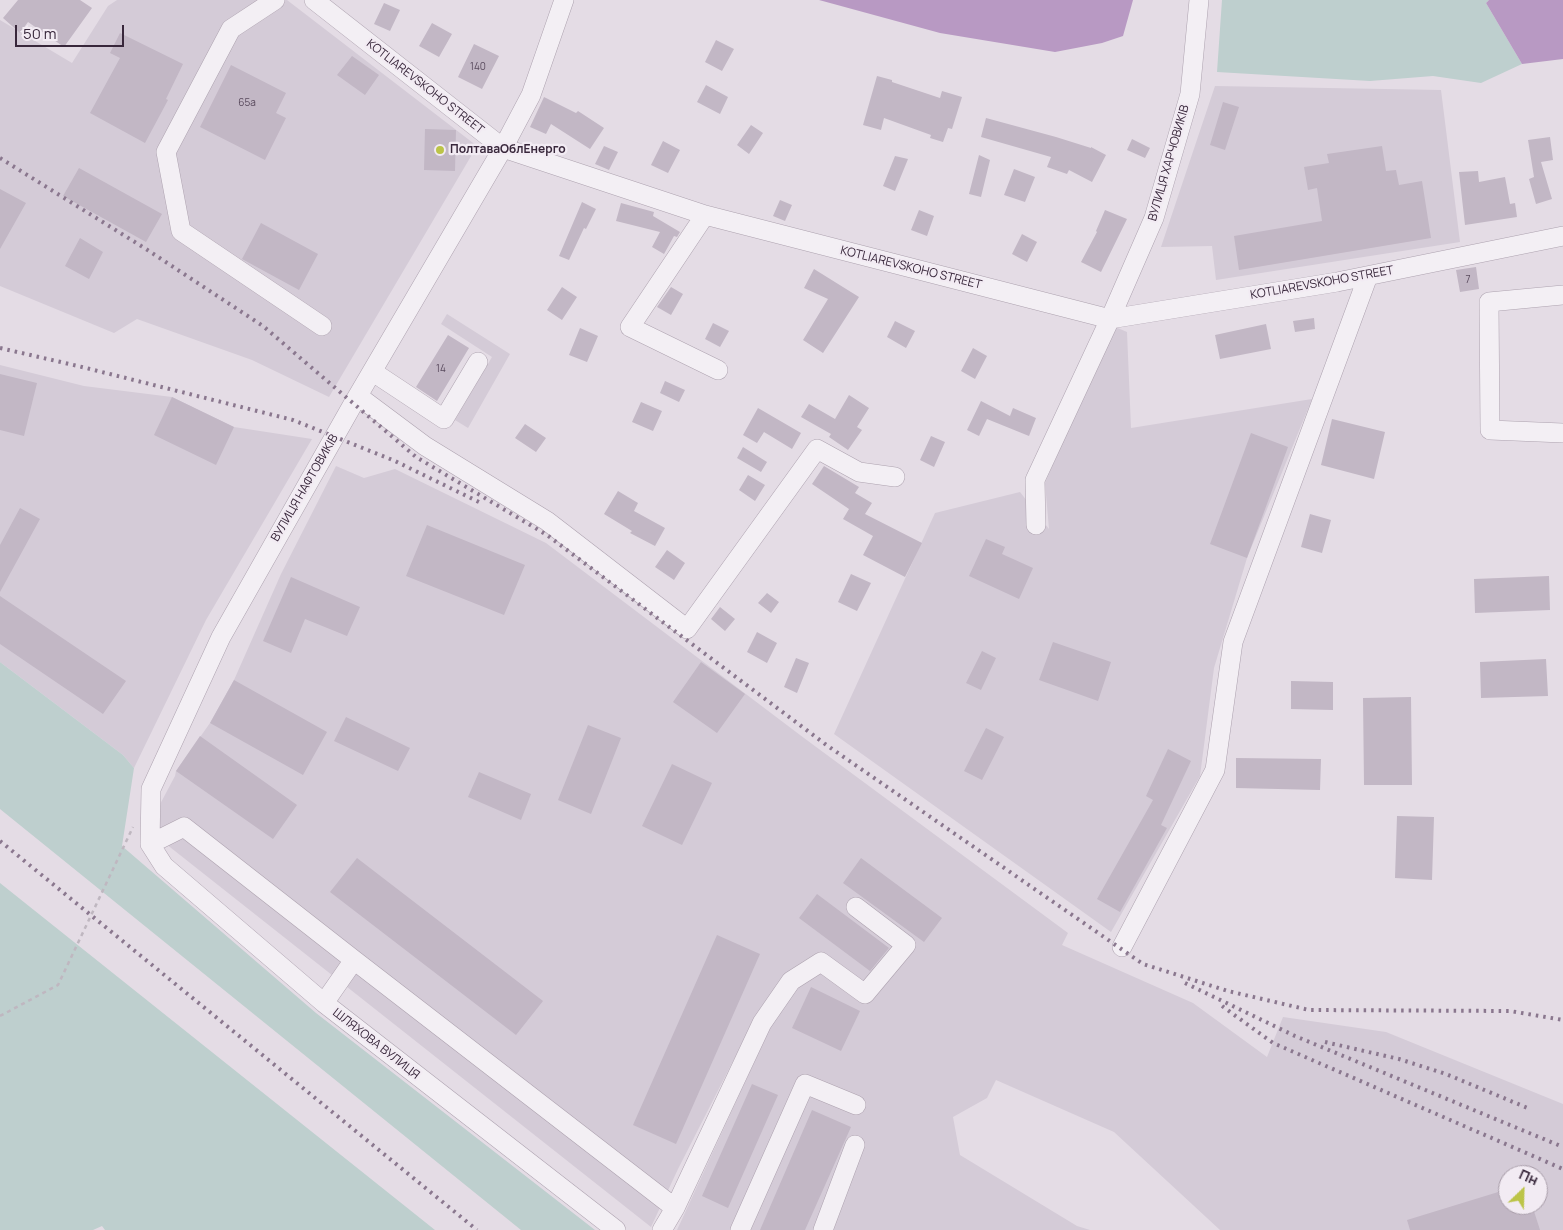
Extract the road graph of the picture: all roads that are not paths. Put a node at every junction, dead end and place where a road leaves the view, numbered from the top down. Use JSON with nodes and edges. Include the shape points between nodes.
{"nodes":[{"id":1,"x":275,"y":0,"type":"edge"},
{"id":2,"x":314,"y":0,"type":"edge"},
{"id":3,"x":564,"y":0,"type":"edge"},
{"id":4,"x":1200,"y":0,"type":"edge"},
{"id":5,"x":503,"y":148,"type":"junction"},
{"id":6,"x":704,"y":215,"type":"junction"},
{"id":7,"x":1563,"y":236,"type":"edge"},
{"id":8,"x":1368,"y":276,"type":"junction"},
{"id":9,"x":1563,"y":295,"type":"edge"},
{"id":10,"x":1110,"y":319,"type":"junction"},
{"id":11,"x":322,"y":326,"type":"dead end"},
{"id":12,"x":478,"y":362,"type":"dead end"},
{"id":13,"x":718,"y":370,"type":"dead end"},
{"id":14,"x":372,"y":372,"type":"junction"},
{"id":15,"x":358,"y":396,"type":"junction"},
{"id":16,"x":1563,"y":433,"type":"edge"},
{"id":17,"x":895,"y":477,"type":"dead end"},
{"id":18,"x":1036,"y":525,"type":"dead end"},
{"id":19,"x":150,"y":844,"type":"junction"},
{"id":20,"x":856,"y":907,"type":"dead end"},
{"id":21,"x":1122,"y":946,"type":"dead end"},
{"id":22,"x":354,"y":960,"type":"junction"},
{"id":23,"x":324,"y":1003,"type":"junction"},
{"id":24,"x":856,"y":1105,"type":"dead end"},
{"id":25,"x":855,"y":1145,"type":"dead end"},
{"id":26,"x":675,"y":1208,"type":"junction"},
{"id":27,"x":616,"y":1230,"type":"edge"},
{"id":28,"x":662,"y":1230,"type":"edge"},
{"id":29,"x":740,"y":1230,"type":"edge"},
{"id":30,"x":823,"y":1230,"type":"edge"}],
"edges":[{"from":1,"to":11,"type":"street","via":[[231,29],[166,152],[181,230]]},
{"from":2,"to":5,"type":"street","name":"KOTLIAREVSKOHO STREET"},
{"from":3,"to":5,"type":"street","name":"ВУЛИЦЯ НАФТОВИКІВ","via":[[530,95]]},
{"from":4,"to":10,"type":"street","name":"ВУЛИЦЯ ХАРЧОВИКІВ","via":[[1190,94],[1154,218]]},
{"from":5,"to":6,"type":"street","name":"KOTLIAREVSKOHO STREET"},
{"from":5,"to":14,"type":"street","name":"ВУЛИЦЯ НАФТОВИКІВ"},
{"from":6,"to":10,"type":"street","name":"KOTLIAREVSKOHO STREET"},
{"from":6,"to":13,"type":"street","via":[[630,327]]},
{"from":7,"to":8,"type":"street","name":"KOTLIAREVSKOHO STREET"},
{"from":8,"to":10,"type":"street","name":"KOTLIAREVSKOHO STREET"},
{"from":8,"to":21,"type":"street","via":[[1233,642],[1215,770]]},
{"from":9,"to":16,"type":"street","via":[[1488,302],[1490,430]]},
{"from":10,"to":18,"type":"street","name":"ВУЛИЦЯ ХАРЧОВИКІВ","via":[[1035,480]]},
{"from":12,"to":14,"type":"street","via":[[444,419]]},
{"from":14,"to":15,"type":"street","name":"ВУЛИЦЯ НАФТОВИКІВ"},
{"from":15,"to":17,"type":"street","via":[[426,446],[547,521],[687,629],[817,449],[859,472]]},
{"from":15,"to":19,"type":"street","name":"ВУЛИЦЯ НАФТОВИКІВ","via":[[221,637],[151,789]]},
{"from":19,"to":22,"type":"street","via":[[184,827]]},
{"from":19,"to":23,"type":"street","name":"ШЛЯХОВА ВУЛИЦЯ","via":[[164,866]]},
{"from":20,"to":26,"type":"street","via":[[906,945],[865,994],[821,962],[791,981],[762,1024]]},
{"from":22,"to":23,"type":"street"},
{"from":22,"to":26,"type":"street"},
{"from":23,"to":27,"type":"street","name":"ШЛЯХОВА ВУЛИЦЯ"},
{"from":24,"to":29,"type":"street","via":[[805,1084]]},
{"from":25,"to":30,"type":"street"},
{"from":26,"to":28,"type":"street"}]}
